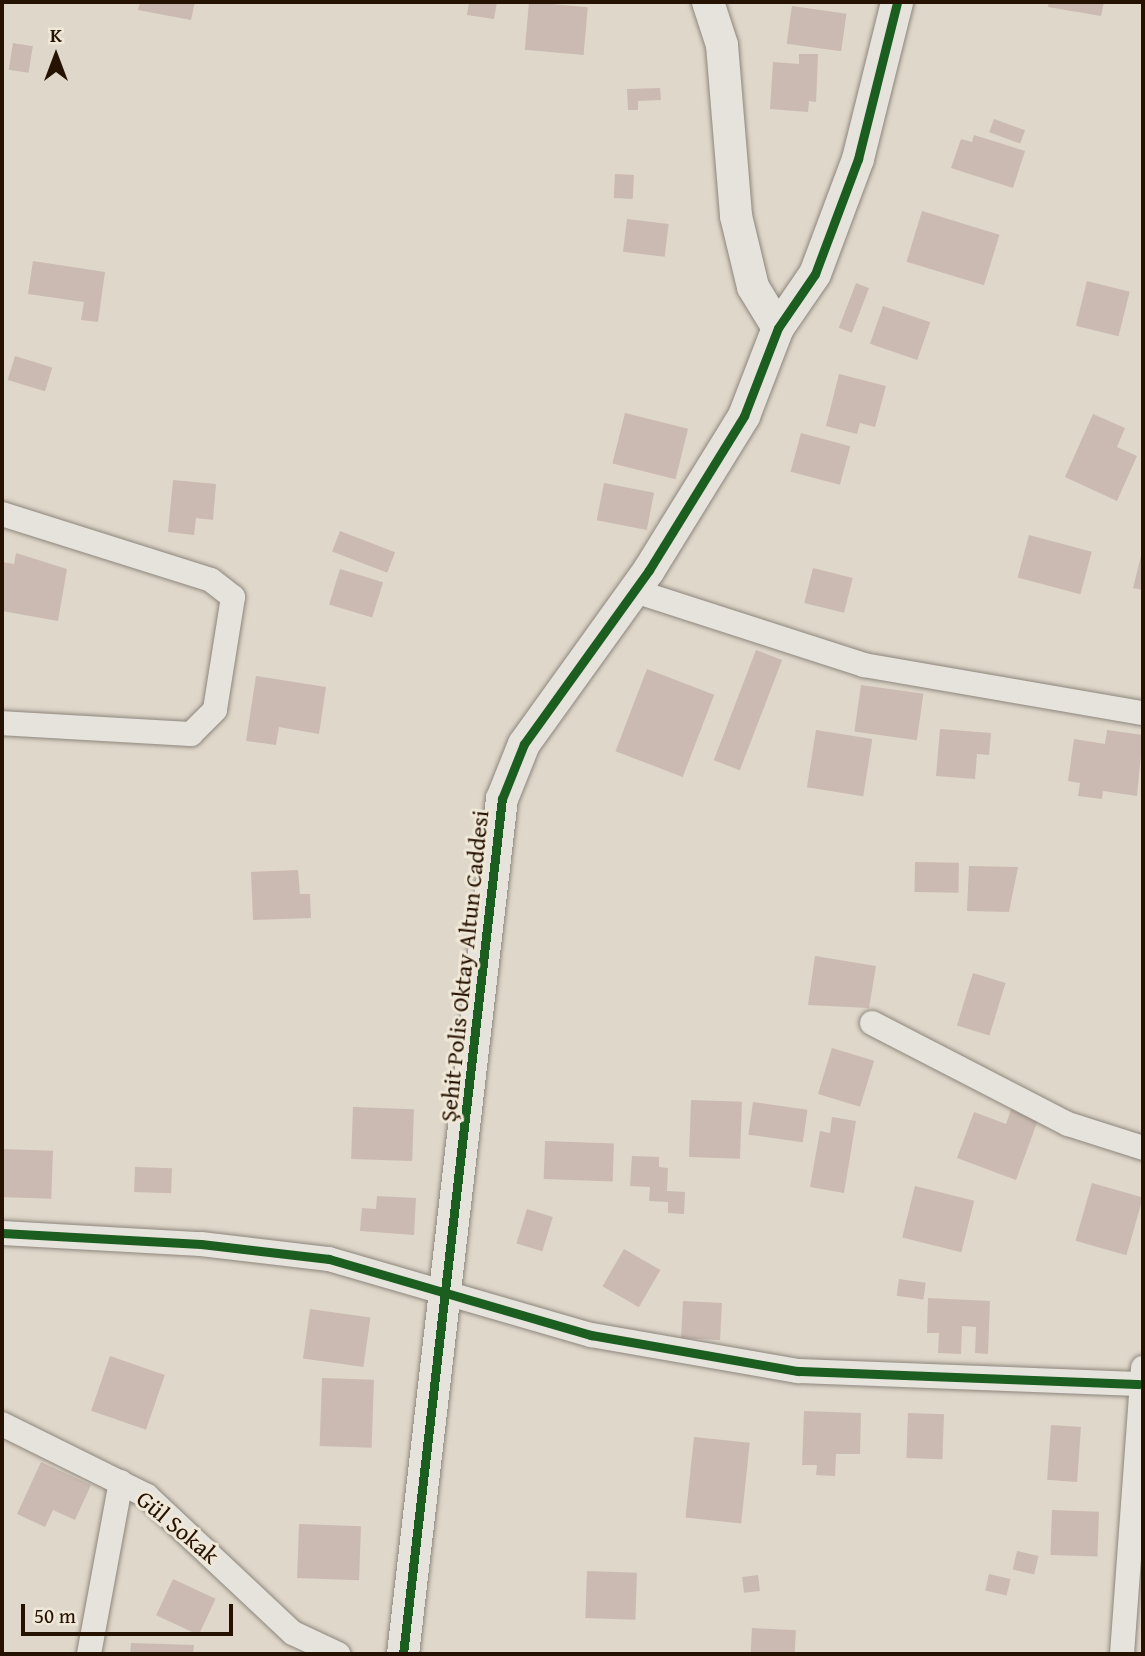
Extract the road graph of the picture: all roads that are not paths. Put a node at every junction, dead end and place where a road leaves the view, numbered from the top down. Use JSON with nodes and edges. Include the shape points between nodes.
{"nodes":[{"id":1,"x":708,"y":2,"type":"edge"},
{"id":2,"x":897,"y":2,"type":"edge"},
{"id":3,"x":778,"y":328,"type":"junction"},
{"id":4,"x":2,"y":514,"type":"edge"},
{"id":5,"x":635,"y":591,"type":"junction"},
{"id":6,"x":1143,"y":713,"type":"edge"},
{"id":7,"x":2,"y":723,"type":"edge"},
{"id":8,"x":872,"y":1023,"type":"dead end"},
{"id":9,"x":1143,"y":1148,"type":"edge"},
{"id":10,"x":2,"y":1233,"type":"edge"},
{"id":11,"x":449,"y":1290,"type":"junction"},
{"id":12,"x":1141,"y":1376,"type":"edge"},
{"id":13,"x":2,"y":1424,"type":"edge"},
{"id":14,"x":121,"y":1482,"type":"junction"},
{"id":15,"x":89,"y":1654,"type":"edge"},
{"id":16,"x":338,"y":1654,"type":"edge"},
{"id":17,"x":403,"y":1654,"type":"edge"},
{"id":18,"x":1122,"y":1654,"type":"edge"}],
"edges":[{"from":1,"to":3,"type":"street","via":[[722,45],[736,216],[753,287]]},
{"from":2,"to":3,"type":"street","name":"Şehit Polis Oktay Altun Caddesi","via":[[858,159],[815,274]]},
{"from":3,"to":5,"type":"street","name":"Şehit Polis Oktay Altun Caddesi","via":[[744,416]]},
{"from":4,"to":7,"type":"street","via":[[211,580],[233,597],[215,710],[191,734]]},
{"from":5,"to":6,"type":"street","via":[[864,665]]},
{"from":5,"to":11,"type":"street","name":"Şehit Polis Oktay Altun Caddesi","via":[[524,744],[502,799]]},
{"from":8,"to":9,"type":"street","via":[[1068,1124]]},
{"from":10,"to":11,"type":"street","via":[[201,1244],[329,1259]]},
{"from":11,"to":12,"type":"street","via":[[591,1335],[798,1371]]},
{"from":11,"to":17,"type":"street","name":"Şehit Polis Oktay Altun Caddesi"},
{"from":12,"to":18,"type":"street"},
{"from":13,"to":14,"type":"street","name":"Gül Sokak"},
{"from":14,"to":15,"type":"street"},
{"from":14,"to":16,"type":"street","name":"Gül Sokak","via":[[147,1496],[293,1633]]}]}
